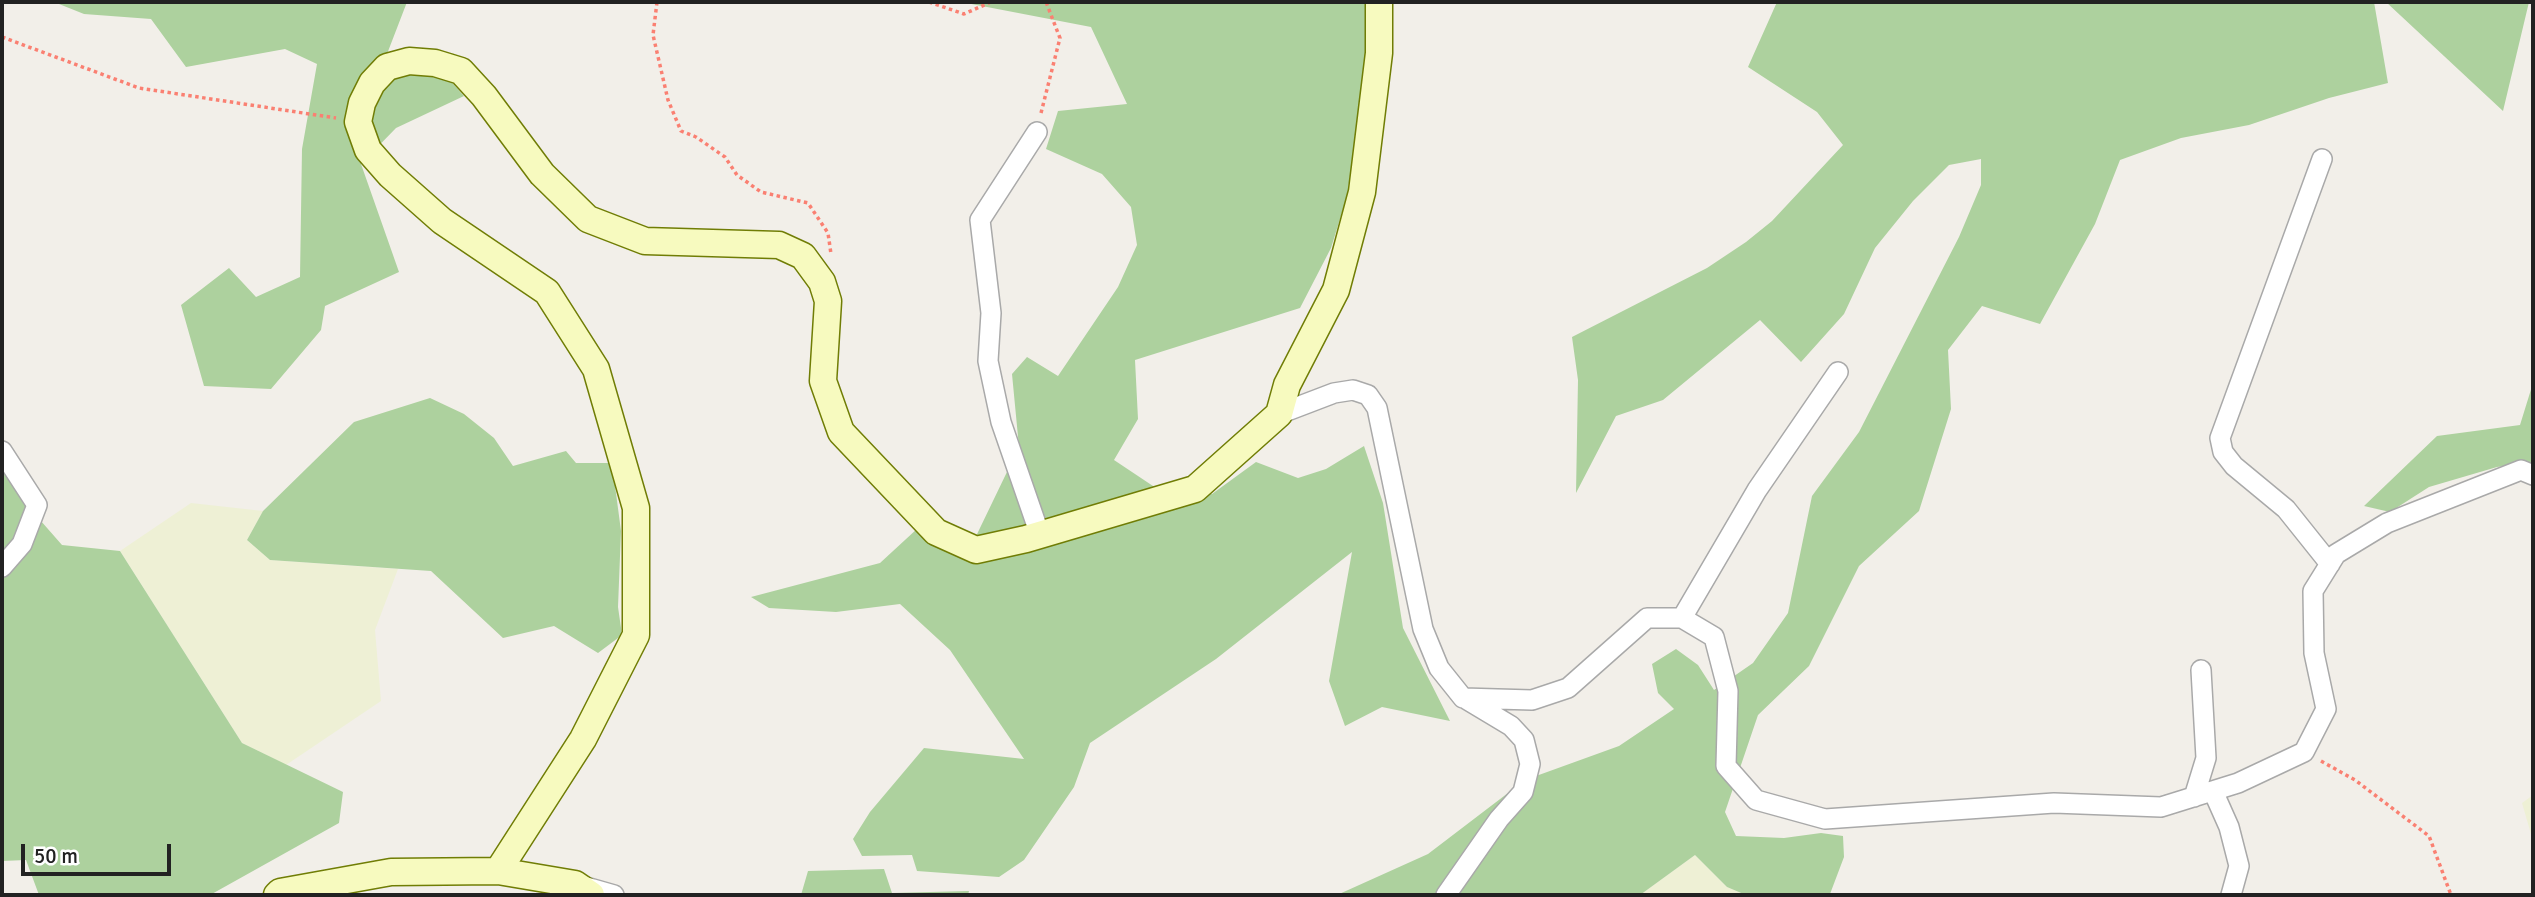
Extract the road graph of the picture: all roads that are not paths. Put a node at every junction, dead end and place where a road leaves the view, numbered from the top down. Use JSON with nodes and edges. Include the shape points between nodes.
{"nodes":[{"id":1,"x":1379,"y":2,"type":"edge"},
{"id":2,"x":1037,"y":132,"type":"road end"},
{"id":3,"x":2322,"y":159,"type":"dead end"},
{"id":4,"x":1838,"y":372,"type":"dead end"},
{"id":5,"x":1279,"y":414,"type":"junction"},
{"id":6,"x":2,"y":451,"type":"edge"},
{"id":7,"x":2533,"y":475,"type":"edge"},
{"id":8,"x":1040,"y":535,"type":"junction"},
{"id":9,"x":2330,"y":564,"type":"junction"},
{"id":10,"x":2,"y":567,"type":"edge"},
{"id":11,"x":1682,"y":618,"type":"junction"},
{"id":12,"x":2201,"y":670,"type":"dead end"},
{"id":13,"x":1464,"y":698,"type":"junction"},
{"id":14,"x":2203,"y":794,"type":"junction"},
{"id":15,"x":498,"y":871,"type":"junction"},
{"id":16,"x":583,"y":890,"type":"edge"},
{"id":17,"x":277,"y":895,"type":"edge"},
{"id":18,"x":614,"y":895,"type":"edge"},
{"id":19,"x":1446,"y":895,"type":"edge"},
{"id":20,"x":2231,"y":895,"type":"edge"}],
"edges":[{"from":1,"to":5,"type":"street","via":[[1379,53],[1362,192],[1336,290],[1287,385]]},
{"from":2,"to":8,"type":"street","via":[[980,220],[991,313],[988,361],[1001,422]]},
{"from":3,"to":9,"type":"street","via":[[2220,438],[2223,452],[2234,466],[2286,509]]},
{"from":4,"to":11,"type":"street","via":[[1758,490]]},
{"from":5,"to":8,"type":"street","via":[[1195,489]]},
{"from":5,"to":13,"type":"street","via":[[1353,390],[1368,395],[1377,408],[1423,629],[1439,668]]},
{"from":6,"to":10,"type":"street","via":[[37,505],[22,544]]},
{"from":7,"to":9,"type":"street","via":[[2521,470],[2387,523],[2336,554]]},
{"from":8,"to":15,"type":"street","via":[[976,550],[936,532],[841,432],[822,381],[828,301],[822,282],[803,256],[779,245],[645,242],[588,219],[542,174],[461,71],[409,61],[387,67],[362,103],[358,122],[368,150],[442,221],[547,292],[596,369],[636,508],[636,635],[583,739]]},
{"from":9,"to":14,"type":"street","via":[[2313,592],[2314,653],[2326,709],[2304,752]]},
{"from":11,"to":13,"type":"street","via":[[1647,618],[1568,688],[1532,700]]},
{"from":11,"to":14,"type":"street","via":[[1714,637],[1728,691],[1726,765],[1756,800],[1825,819],[2054,803],[2161,807]]},
{"from":12,"to":14,"type":"street","via":[[2206,758]]},
{"from":13,"to":19,"type":"street","via":[[1511,726],[1524,740],[1530,764],[1523,792]]},
{"from":14,"to":20,"type":"street","via":[[2228,827],[2239,866]]},
{"from":15,"to":16,"type":"street"},
{"from":15,"to":17,"type":"street","via":[[391,872]]},
{"from":16,"to":18,"type":"street"}]}
